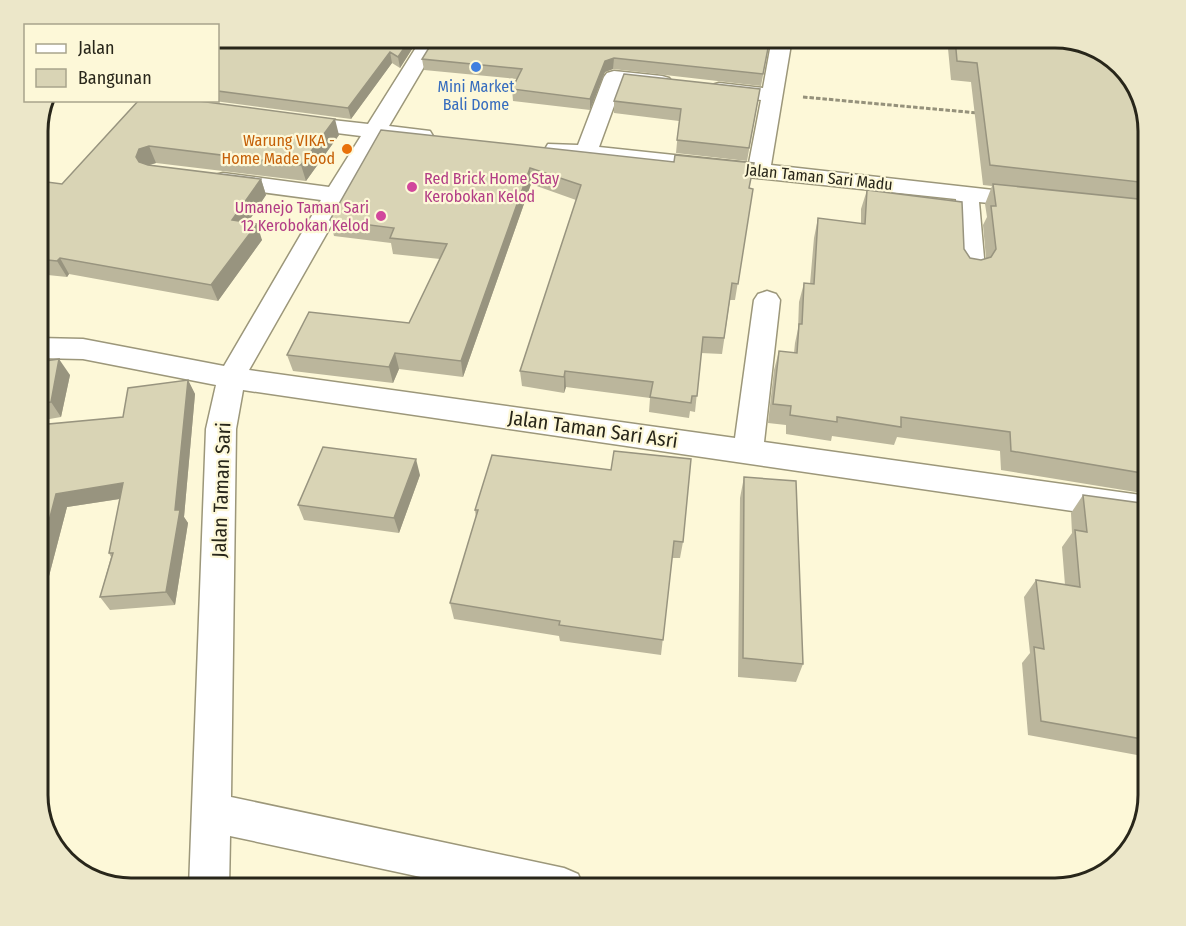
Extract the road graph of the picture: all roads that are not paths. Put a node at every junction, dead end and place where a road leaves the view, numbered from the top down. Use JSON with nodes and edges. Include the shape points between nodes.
{"nodes":[{"id":1,"x":425,"y":48,"type":"edge"},
{"id":2,"x":780,"y":48,"type":"edge"},
{"id":3,"x":682,"y":85,"type":"edge"},
{"id":4,"x":704,"y":87,"type":"edge"},
{"id":5,"x":772,"y":95,"type":"junction"},
{"id":6,"x":273,"y":119,"type":"edge"},
{"id":7,"x":375,"y":131,"type":"junction"},
{"id":8,"x":445,"y":138,"type":"edge"},
{"id":9,"x":539,"y":148,"type":"edge"},
{"id":10,"x":586,"y":153,"type":"junction"},
{"id":11,"x":759,"y":171,"type":"junction"},
{"id":12,"x":201,"y":178,"type":"edge"},
{"id":13,"x":967,"y":193,"type":"junction"},
{"id":14,"x":336,"y":195,"type":"junction"},
{"id":15,"x":1046,"y":201,"type":"edge"},
{"id":16,"x":972,"y":269,"type":"edge"},
{"id":17,"x":767,"y":300,"type":"dead end"},
{"id":18,"x":48,"y":348,"type":"edge"},
{"id":19,"x":231,"y":378,"type":"junction"},
{"id":20,"x":748,"y":451,"type":"junction"},
{"id":21,"x":1138,"y":507,"type":"edge"},
{"id":22,"x":213,"y":813,"type":"junction"},
{"id":23,"x":210,"y":878,"type":"edge"},
{"id":24,"x":517,"y":878,"type":"edge"}],
"edges":[{"from":1,"to":7,"type":"street","name":"Jalan Taman Sari"},
{"from":2,"to":5,"type":"street"},
{"from":3,"to":10,"type":"street","via":[[614,77]]},
{"from":4,"to":5,"type":"street"},
{"from":5,"to":11,"type":"street"},
{"from":6,"to":7,"type":"street"},
{"from":7,"to":8,"type":"street"},
{"from":7,"to":14,"type":"street","name":"Jalan Taman Sari"},
{"from":9,"to":10,"type":"street","name":"Jalan Taman Sari Madu"},
{"from":10,"to":11,"type":"street","name":"Jalan Taman Sari Madu"},
{"from":11,"to":13,"type":"street","name":"Jalan Taman Sari Madu"},
{"from":12,"to":14,"type":"street"},
{"from":13,"to":15,"type":"street","name":"Jalan Taman Sari Madu"},
{"from":13,"to":16,"type":"street"},
{"from":14,"to":19,"type":"street","name":"Jalan Taman Sari"},
{"from":17,"to":20,"type":"street"},
{"from":18,"to":19,"type":"street","name":"Jalan Taman Sari Asri","via":[[83,349]]},
{"from":19,"to":20,"type":"street","name":"Jalan Taman Sari Asri"},
{"from":19,"to":22,"type":"street","name":"Jalan Taman Sari","via":[[221,429]]},
{"from":20,"to":21,"type":"street","name":"Jalan Taman Sari Asri"},
{"from":22,"to":23,"type":"street","name":"Jalan Taman Sari"},
{"from":22,"to":24,"type":"street"}]}
